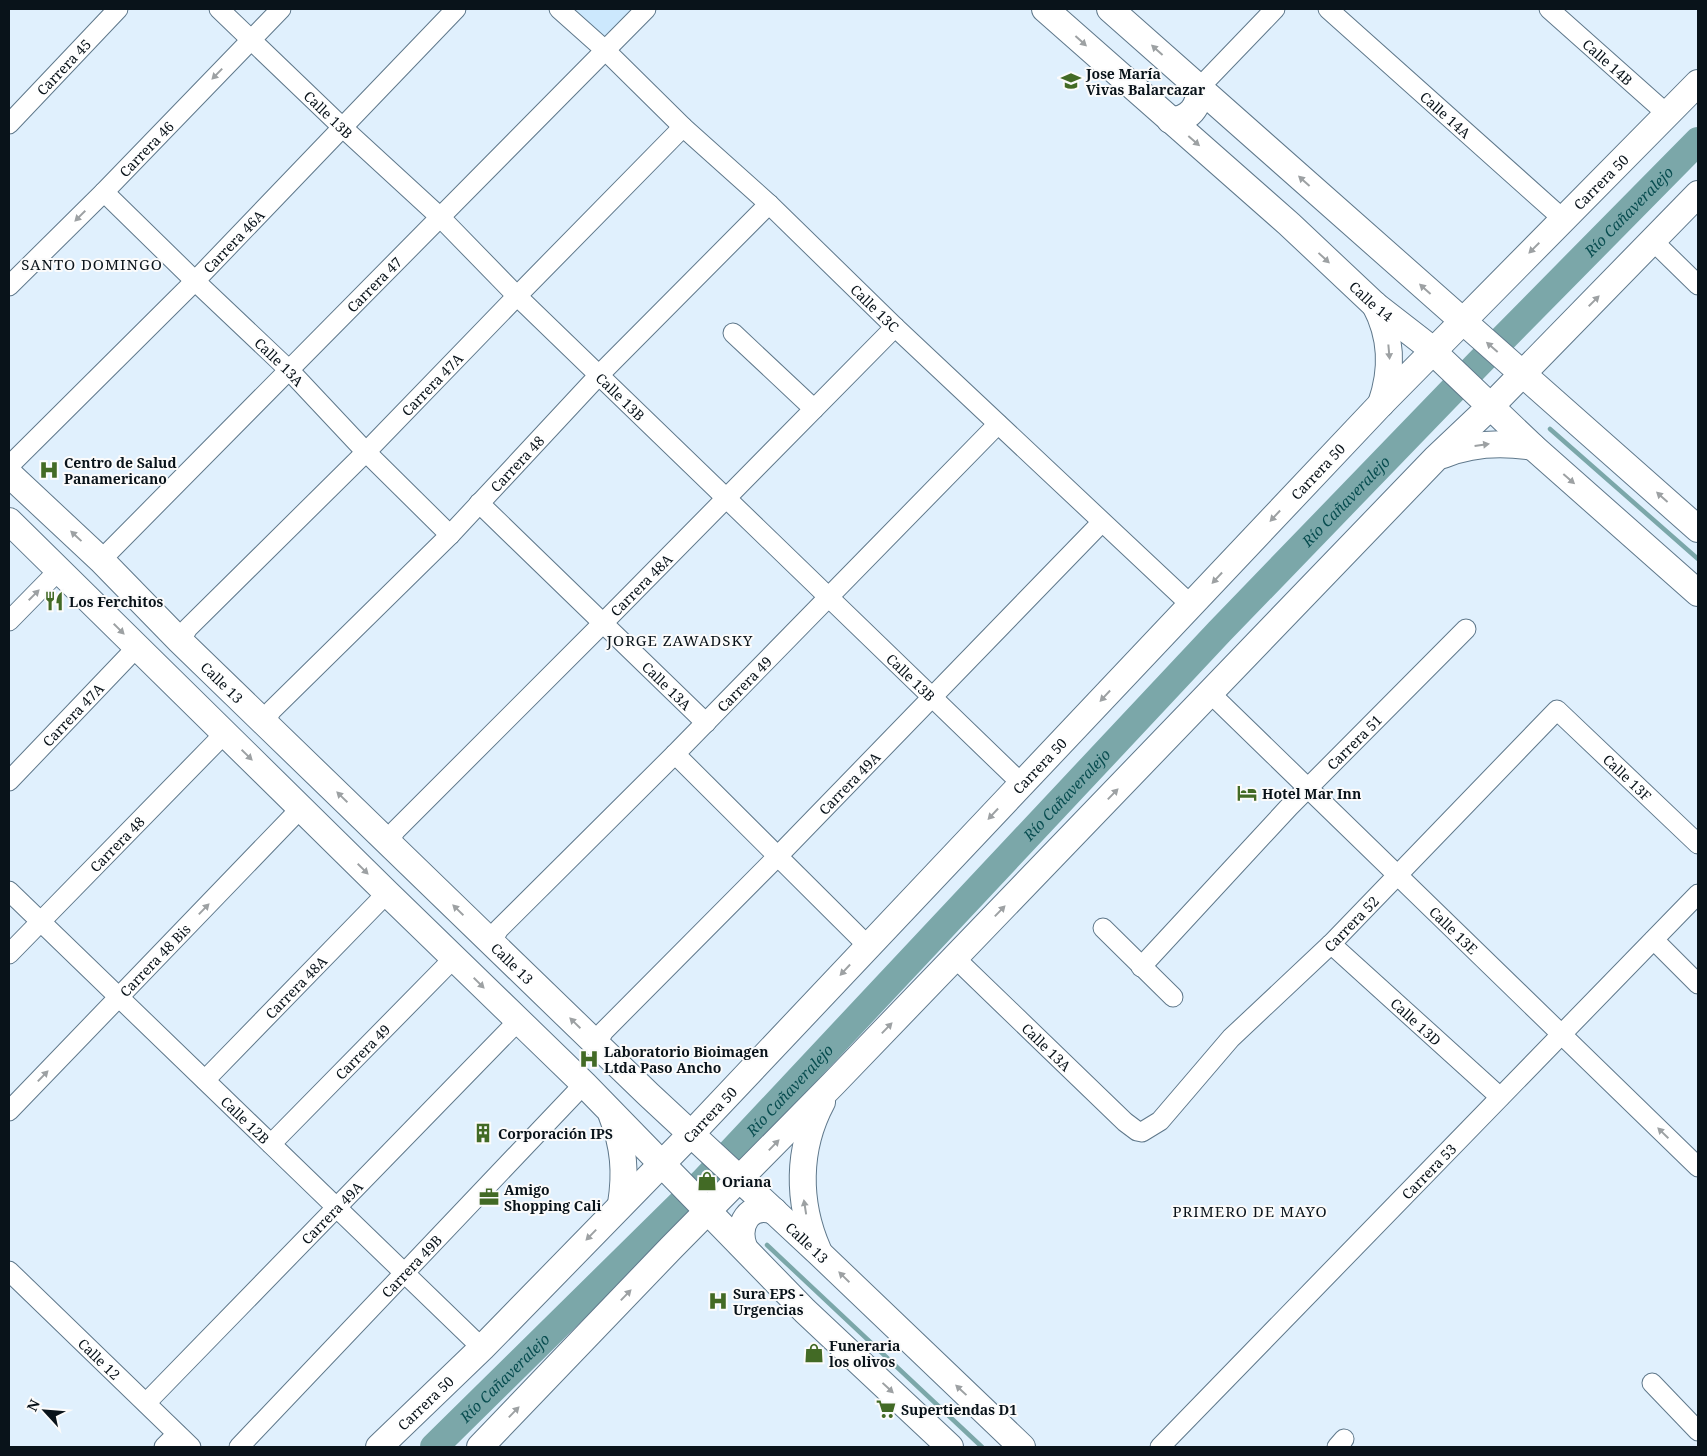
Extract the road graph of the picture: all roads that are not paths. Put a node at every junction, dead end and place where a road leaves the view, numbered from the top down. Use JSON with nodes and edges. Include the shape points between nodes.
{"nodes":[{"id":1,"x":118,"y":9,"type":"edge"},
{"id":2,"x":220,"y":9,"type":"edge"},
{"id":3,"x":281,"y":9,"type":"edge"},
{"id":4,"x":456,"y":9,"type":"edge"},
{"id":5,"x":559,"y":9,"type":"edge"},
{"id":6,"x":646,"y":9,"type":"edge"},
{"id":7,"x":1045,"y":9,"type":"edge"},
{"id":8,"x":1110,"y":9,"type":"edge"},
{"id":9,"x":1276,"y":9,"type":"edge"},
{"id":10,"x":1328,"y":9,"type":"edge"},
{"id":11,"x":1549,"y":9,"type":"edge"},
{"id":12,"x":251,"y":39,"type":"junction"},
{"id":13,"x":605,"y":50,"type":"junction"},
{"id":14,"x":1698,"y":83,"type":"edge"},
{"id":15,"x":1200,"y":88,"type":"junction"},
{"id":16,"x":1667,"y":114,"type":"junction"},
{"id":17,"x":1170,"y":120,"type":"junction"},
{"id":18,"x":9,"y":124,"type":"edge"},
{"id":19,"x":342,"y":127,"type":"junction"},
{"id":20,"x":683,"y":127,"type":"junction"},
{"id":21,"x":104,"y":192,"type":"junction"},
{"id":22,"x":1698,"y":194,"type":"edge"},
{"id":23,"x":770,"y":204,"type":"junction"},
{"id":24,"x":440,"y":217,"type":"junction"},
{"id":25,"x":1563,"y":219,"type":"junction"},
{"id":26,"x":1653,"y":241,"type":"junction"},
{"id":27,"x":195,"y":281,"type":"junction"},
{"id":28,"x":1698,"y":285,"type":"edge"},
{"id":29,"x":9,"y":286,"type":"edge"},
{"id":30,"x":516,"y":296,"type":"junction"},
{"id":31,"x":1376,"y":305,"type":"junction"},
{"id":32,"x":1466,"y":325,"type":"junction"},
{"id":33,"x":896,"y":327,"type":"junction"},
{"id":34,"x":733,"y":333,"type":"dead end"},
{"id":35,"x":1560,"y":336,"type":"junction"},
{"id":36,"x":1436,"y":354,"type":"junction"},
{"id":37,"x":289,"y":370,"type":"junction"},
{"id":38,"x":1518,"y":370,"type":"junction"},
{"id":39,"x":599,"y":375,"type":"junction"},
{"id":40,"x":1487,"y":402,"type":"junction"},
{"id":41,"x":1381,"y":404,"type":"junction"},
{"id":42,"x":814,"y":409,"type":"junction"},
{"id":43,"x":1567,"y":412,"type":"junction"},
{"id":44,"x":998,"y":424,"type":"junction"},
{"id":45,"x":1533,"y":447,"type":"junction"},
{"id":46,"x":366,"y":452,"type":"junction"},
{"id":47,"x":1435,"y":458,"type":"junction"},
{"id":48,"x":9,"y":470,"type":"edge"},
{"id":49,"x":9,"y":474,"type":"edge"},
{"id":50,"x":726,"y":498,"type":"junction"},
{"id":51,"x":480,"y":503,"type":"junction"},
{"id":52,"x":9,"y":521,"type":"edge"},
{"id":53,"x":1102,"y":522,"type":"junction"},
{"id":54,"x":1698,"y":529,"type":"edge"},
{"id":55,"x":450,"y":535,"type":"junction"},
{"id":56,"x":101,"y":560,"type":"junction"},
{"id":57,"x":59,"y":570,"type":"junction"},
{"id":58,"x":1698,"y":592,"type":"edge"},
{"id":59,"x":828,"y":597,"type":"junction"},
{"id":60,"x":1191,"y":606,"type":"junction"},
{"id":61,"x":9,"y":621,"type":"edge"},
{"id":62,"x":603,"y":624,"type":"junction"},
{"id":63,"x":1466,"y":629,"type":"dead end"},
{"id":64,"x":180,"y":641,"type":"junction"},
{"id":65,"x":138,"y":647,"type":"junction"},
{"id":66,"x":1210,"y":693,"type":"junction"},
{"id":67,"x":932,"y":697,"type":"junction"},
{"id":68,"x":1557,"y":710,"type":"joint"},
{"id":69,"x":264,"y":722,"type":"junction"},
{"id":70,"x":706,"y":723,"type":"junction"},
{"id":71,"x":225,"y":733,"type":"junction"},
{"id":72,"x":675,"y":754,"type":"junction"},
{"id":73,"x":9,"y":781,"type":"edge"},
{"id":74,"x":1022,"y":784,"type":"junction"},
{"id":75,"x":1308,"y":788,"type":"junction"},
{"id":76,"x":301,"y":808,"type":"junction"},
{"id":77,"x":388,"y":842,"type":"junction"},
{"id":78,"x":1698,"y":844,"type":"edge"},
{"id":79,"x":778,"y":856,"type":"junction"},
{"id":80,"x":413,"y":866,"type":"junction"},
{"id":81,"x":1398,"y":876,"type":"junction"},
{"id":82,"x":9,"y":891,"type":"edge"},
{"id":83,"x":387,"y":893,"type":"junction"},
{"id":84,"x":1698,"y":894,"type":"edge"},
{"id":85,"x":40,"y":922,"type":"junction"},
{"id":86,"x":1103,"y":928,"type":"dead end"},
{"id":87,"x":1654,"y":940,"type":"junction"},
{"id":88,"x":491,"y":942,"type":"junction"},
{"id":89,"x":1331,"y":944,"type":"junction"},
{"id":90,"x":868,"y":946,"type":"junction"},
{"id":91,"x":9,"y":954,"type":"edge"},
{"id":92,"x":454,"y":958,"type":"junction"},
{"id":93,"x":954,"y":958,"type":"junction"},
{"id":94,"x":1141,"y":967,"type":"junction"},
{"id":95,"x":1698,"y":984,"type":"edge"},
{"id":96,"x":119,"y":997,"type":"junction"},
{"id":97,"x":1173,"y":997,"type":"dead end"},
{"id":98,"x":518,"y":1021,"type":"junction"},
{"id":99,"x":1562,"y":1034,"type":"junction"},
{"id":100,"x":596,"y":1044,"type":"junction"},
{"id":101,"x":205,"y":1080,"type":"junction"},
{"id":102,"x":584,"y":1084,"type":"junction"},
{"id":103,"x":833,"y":1084,"type":"junction"},
{"id":104,"x":648,"y":1094,"type":"junction"},
{"id":105,"x":724,"y":1098,"type":"junction"},
{"id":106,"x":1500,"y":1098,"type":"junction"},
{"id":107,"x":608,"y":1109,"type":"junction"},
{"id":108,"x":9,"y":1111,"type":"edge"},
{"id":109,"x":1142,"y":1132,"type":"joint"},
{"id":110,"x":695,"y":1138,"type":"junction"},
{"id":111,"x":271,"y":1144,"type":"junction"},
{"id":112,"x":665,"y":1167,"type":"junction"},
{"id":113,"x":1698,"y":1167,"type":"edge"},
{"id":114,"x":736,"y":1175,"type":"junction"},
{"id":115,"x":621,"y":1204,"type":"junction"},
{"id":116,"x":336,"y":1207,"type":"junction"},
{"id":117,"x":705,"y":1207,"type":"junction"},
{"id":118,"x":774,"y":1211,"type":"junction"},
{"id":119,"x":671,"y":1248,"type":"junction"},
{"id":120,"x":748,"y":1251,"type":"junction"},
{"id":121,"x":819,"y":1253,"type":"junction"},
{"id":122,"x":404,"y":1273,"type":"junction"},
{"id":123,"x":11,"y":1277,"type":"edge"},
{"id":124,"x":482,"y":1348,"type":"junction"},
{"id":125,"x":1652,"y":1383,"type":"dead end"},
{"id":126,"x":146,"y":1403,"type":"junction"},
{"id":127,"x":1698,"y":1431,"type":"edge"},
{"id":128,"x":177,"y":1434,"type":"junction"},
{"id":129,"x":164,"y":1447,"type":"edge"},
{"id":130,"x":191,"y":1447,"type":"edge"},
{"id":131,"x":239,"y":1447,"type":"edge"},
{"id":132,"x":379,"y":1447,"type":"edge"},
{"id":133,"x":480,"y":1447,"type":"edge"},
{"id":134,"x":950,"y":1447,"type":"edge"},
{"id":135,"x":1022,"y":1447,"type":"edge"},
{"id":136,"x":1160,"y":1447,"type":"edge"}],
"edges":[{"from":1,"to":18,"type":"street","name":"Carrera 45"},
{"from":2,"to":12,"type":"street","name":"Calle 13B"},
{"from":3,"to":12,"type":"street","name":"Carrera 46"},
{"from":4,"to":19,"type":"street","name":"Carrera 46A"},
{"from":5,"to":13,"type":"street","name":"Calle 13C"},
{"from":6,"to":13,"type":"street","name":"Carrera 47"},
{"from":7,"to":17,"type":"main road","name":"Calle 14","one_way":true},
{"from":15,"to":8,"type":"main road","one_way":true},
{"from":9,"to":15,"type":"street"},
{"from":10,"to":25,"type":"street","name":"Calle 14A"},
{"from":11,"to":16,"type":"street","name":"Calle 14B"},
{"from":12,"to":19,"type":"street","name":"Calle 13B"},
{"from":12,"to":21,"type":"street","name":"Carrera 46","one_way":true},
{"from":13,"to":20,"type":"street","name":"Calle 13C"},
{"from":13,"to":24,"type":"street","name":"Carrera 47"},
{"from":14,"to":16,"type":"main road","name":"Carrera 50"},
{"from":15,"to":17,"type":"main road","via":[[1195,109],[1184,118]]},
{"from":32,"to":15,"type":"main road","one_way":true},
{"from":16,"to":25,"type":"main road","name":"Carrera 50"},
{"from":17,"to":31,"type":"main road","name":"Calle 14","one_way":true},
{"from":19,"to":24,"type":"street","name":"Calle 13B"},
{"from":19,"to":27,"type":"street","name":"Carrera 46A"},
{"from":20,"to":23,"type":"street","name":"Calle 13C"},
{"from":20,"to":30,"type":"street","name":"Carrera 47A"},
{"from":21,"to":27,"type":"street","name":"Calle 13A"},
{"from":21,"to":29,"type":"street","name":"Carrera 46","one_way":true},
{"from":22,"to":26,"type":"main road"},
{"from":23,"to":33,"type":"street","name":"Calle 13C"},
{"from":23,"to":39,"type":"street","name":"Carrera 48"},
{"from":24,"to":30,"type":"street","name":"Calle 13B"},
{"from":24,"to":37,"type":"street","name":"Carrera 47"},
{"from":25,"to":32,"type":"main road","name":"Carrera 50","one_way":true},
{"from":26,"to":28,"type":"street"},
{"from":35,"to":26,"type":"main road","one_way":true},
{"from":27,"to":37,"type":"street","name":"Calle 13A"},
{"from":27,"to":48,"type":"street","name":"Carrera 46A","via":[[21,454]]},
{"from":30,"to":39,"type":"street","name":"Calle 13B"},
{"from":30,"to":46,"type":"street","name":"Carrera 47A"},
{"from":31,"to":36,"type":"main road","name":"Calle 14"},
{"from":31,"to":41,"type":"main road","one_way":true,"via":[[1385,326],[1390,356]]},
{"from":32,"to":36,"type":"main road","name":"Carrera 50"},
{"from":38,"to":32,"type":"main road","one_way":true},
{"from":33,"to":42,"type":"street","name":"Carrera 48A"},
{"from":33,"to":44,"type":"street","name":"Calle 13C"},
{"from":34,"to":42,"type":"street"},
{"from":35,"to":38,"type":"main road"},
{"from":35,"to":43,"type":"main road","via":[[1554,349],[1552,373],[1557,397]]},
{"from":36,"to":40,"type":"main road","name":"Calle 14"},
{"from":36,"to":41,"type":"main road","name":"Carrera 50"},
{"from":37,"to":46,"type":"street","name":"Calle 13A"},
{"from":37,"to":56,"type":"street","name":"Carrera 47"},
{"from":38,"to":40,"type":"main road"},
{"from":38,"to":43,"type":"main road"},
{"from":39,"to":50,"type":"street","name":"Calle 13B"},
{"from":39,"to":51,"type":"street","name":"Carrera 48"},
{"from":40,"to":45,"type":"main road","name":"Calle 14"},
{"from":40,"to":47,"type":"main road"},
{"from":41,"to":60,"type":"main road","name":"Carrera 50","one_way":true},
{"from":42,"to":50,"type":"street","name":"Carrera 48A"},
{"from":54,"to":43,"type":"main road","one_way":true},
{"from":44,"to":53,"type":"street","name":"Calle 13C"},
{"from":44,"to":59,"type":"street","name":"Carrera 49"},
{"from":47,"to":45,"type":"main road","one_way":true,"via":[[1490,444]]},
{"from":45,"to":58,"type":"main road","name":"Calle 14","one_way":true},
{"from":46,"to":55,"type":"street","name":"Calle 13A"},
{"from":46,"to":64,"type":"street","name":"Carrera 47A","via":[[188,628]]},
{"from":47,"to":66,"type":"main road"},
{"from":56,"to":49,"type":"main road","name":"Calle 13","one_way":true},
{"from":50,"to":59,"type":"street","name":"Calle 13B"},
{"from":50,"to":62,"type":"street","name":"Carrera 48A"},
{"from":51,"to":55,"type":"street","name":"Carrera 48"},
{"from":51,"to":62,"type":"street","name":"Calle 13A"},
{"from":52,"to":57,"type":"main road"},
{"from":53,"to":60,"type":"street","name":"Calle 13C"},
{"from":53,"to":67,"type":"street","name":"Carrera 49A"},
{"from":55,"to":69,"type":"street","name":"Carrera 48","via":[[272,710]]},
{"from":56,"to":64,"type":"main road","name":"Calle 13"},
{"from":61,"to":57,"type":"street","one_way":true},
{"from":57,"to":65,"type":"main road","one_way":true},
{"from":59,"to":67,"type":"street","name":"Calle 13B"},
{"from":59,"to":70,"type":"street","name":"Carrera 49"},
{"from":60,"to":74,"type":"main road","name":"Carrera 50","one_way":true},
{"from":62,"to":70,"type":"street","name":"Calle 13A"},
{"from":62,"to":77,"type":"street","name":"Carrera 48A","via":[[396,830]]},
{"from":63,"to":75,"type":"street","name":"Carrera 51"},
{"from":64,"to":69,"type":"main road","name":"Calle 13"},
{"from":65,"to":71,"type":"main road"},
{"from":65,"to":73,"type":"street","name":"Carrera 47A"},
{"from":66,"to":75,"type":"street","name":"Calle 13E"},
{"from":93,"to":66,"type":"main road","one_way":true},
{"from":67,"to":74,"type":"street","name":"Calle 13B"},
{"from":67,"to":79,"type":"street","name":"Carrera 49A"},
{"from":68,"to":78,"type":"street","name":"Calle 13F"},
{"from":68,"to":81,"type":"street","name":"Carrera 52"},
{"from":77,"to":69,"type":"main road","name":"Calle 13","one_way":true},
{"from":70,"to":72,"type":"street","name":"Carrera 49"},
{"from":71,"to":76,"type":"main road","one_way":true},
{"from":71,"to":85,"type":"street","name":"Carrera 48"},
{"from":72,"to":79,"type":"street"},
{"from":72,"to":88,"type":"street","name":"Carrera 49","via":[[499,929]]},
{"from":74,"to":90,"type":"main road","name":"Carrera 50","one_way":true},
{"from":75,"to":81,"type":"street","name":"Calle 13E"},
{"from":75,"to":94,"type":"street","name":"Carrera 51"},
{"from":76,"to":83,"type":"main road","one_way":true},
{"from":96,"to":76,"type":"street","name":"Carrera 48 Bis","one_way":true},
{"from":77,"to":80,"type":"main road","name":"Calle 13"},
{"from":79,"to":90,"type":"street"},
{"from":79,"to":100,"type":"street","name":"Carrera 49A","via":[[604,1031]]},
{"from":80,"to":83,"type":"main road"},
{"from":88,"to":80,"type":"main road","name":"Calle 13","one_way":true},
{"from":81,"to":89,"type":"street","name":"Carrera 52"},
{"from":81,"to":99,"type":"street","name":"Calle 13E"},
{"from":82,"to":85,"type":"street","name":"Calle 12B"},
{"from":83,"to":92,"type":"main road"},
{"from":83,"to":101,"type":"street","name":"Carrera 48A"},
{"from":84,"to":87,"type":"street","name":"Carrera 53"},
{"from":85,"to":91,"type":"street","name":"Carrera 48"},
{"from":85,"to":96,"type":"street","name":"Calle 12B"},
{"from":86,"to":94,"type":"street"},
{"from":87,"to":95,"type":"street"},
{"from":87,"to":99,"type":"street","name":"Carrera 53"},
{"from":100,"to":88,"type":"main road","name":"Calle 13","one_way":true},
{"from":89,"to":106,"type":"street","name":"Calle 13D"},
{"from":89,"to":109,"type":"street","name":"Carrera 52","via":[[1232,1038],[1160,1121]]},
{"from":90,"to":105,"type":"main road","name":"Carrera 50","one_way":true},
{"from":92,"to":98,"type":"main road","one_way":true},
{"from":92,"to":111,"type":"street","name":"Carrera 49"},
{"from":103,"to":93,"type":"main road","one_way":true},
{"from":93,"to":109,"type":"street","name":"Calle 13A","via":[[1125,1122]]},
{"from":94,"to":97,"type":"street"},
{"from":96,"to":101,"type":"street","name":"Calle 12B"},
{"from":108,"to":96,"type":"street","name":"Carrera 48 Bis","one_way":true},
{"from":98,"to":102,"type":"main road"},
{"from":98,"to":116,"type":"street","name":"Carrera 49A"},
{"from":99,"to":106,"type":"street","name":"Carrera 53"},
{"from":113,"to":99,"type":"street","name":"Calle 13E","one_way":true},
{"from":100,"to":104,"type":"main road","name":"Calle 13"},
{"from":101,"to":111,"type":"street","name":"Calle 12B"},
{"from":102,"to":107,"type":"main road"},
{"from":102,"to":122,"type":"street","name":"Carrera 49B"},
{"from":114,"to":103,"type":"main road","one_way":true},
{"from":121,"to":103,"type":"main road","one_way":true,"via":[[804,1207],[803,1159],[811,1127]]},
{"from":104,"to":105,"type":"main road","via":[[681,1106]]},
{"from":104,"to":110,"type":"main road","name":"Calle 13"},
{"from":105,"to":110,"type":"main road","name":"Carrera 50"},
{"from":106,"to":136,"type":"street","name":"Carrera 53"},
{"from":107,"to":112,"type":"main road"},
{"from":107,"to":115,"type":"main road","via":[[620,1136],[623,1155]]},
{"from":110,"to":112,"type":"main road","name":"Carrera 50"},
{"from":110,"to":114,"type":"main road","name":"Calle 13"},
{"from":111,"to":116,"type":"street","name":"Calle 12B"},
{"from":112,"to":115,"type":"main road","name":"Carrera 50"},
{"from":112,"to":117,"type":"main road"},
{"from":114,"to":117,"type":"main road"},
{"from":114,"to":118,"type":"main road","name":"Calle 13"},
{"from":115,"to":124,"type":"main road","name":"Carrera 50","one_way":true},
{"from":116,"to":122,"type":"street","name":"Calle 12B"},
{"from":116,"to":126,"type":"street","name":"Carrera 49A"},
{"from":117,"to":119,"type":"main road"},
{"from":117,"to":120,"type":"main road"},
{"from":118,"to":120,"type":"main road","via":[[759,1210],[746,1218],[741,1232]]},
{"from":118,"to":121,"type":"main road","name":"Calle 13"},
{"from":119,"to":120,"type":"main road","via":[[695,1240],[712,1240]]},
{"from":133,"to":119,"type":"main road","one_way":true},
{"from":120,"to":134,"type":"main road","one_way":true,"via":[[805,1311]]},
{"from":135,"to":121,"type":"main road","name":"Calle 13","one_way":true},
{"from":122,"to":124,"type":"street","name":"Calle 12B"},
{"from":122,"to":131,"type":"street","name":"Carrera 49B"},
{"from":123,"to":126,"type":"street","name":"Calle 12"},
{"from":124,"to":132,"type":"main road","name":"Carrera 50"},
{"from":125,"to":127,"type":"street"},
{"from":126,"to":128,"type":"street","name":"Calle 12"},
{"from":128,"to":129,"type":"street"},
{"from":128,"to":130,"type":"street","name":"Calle 12"}]}
